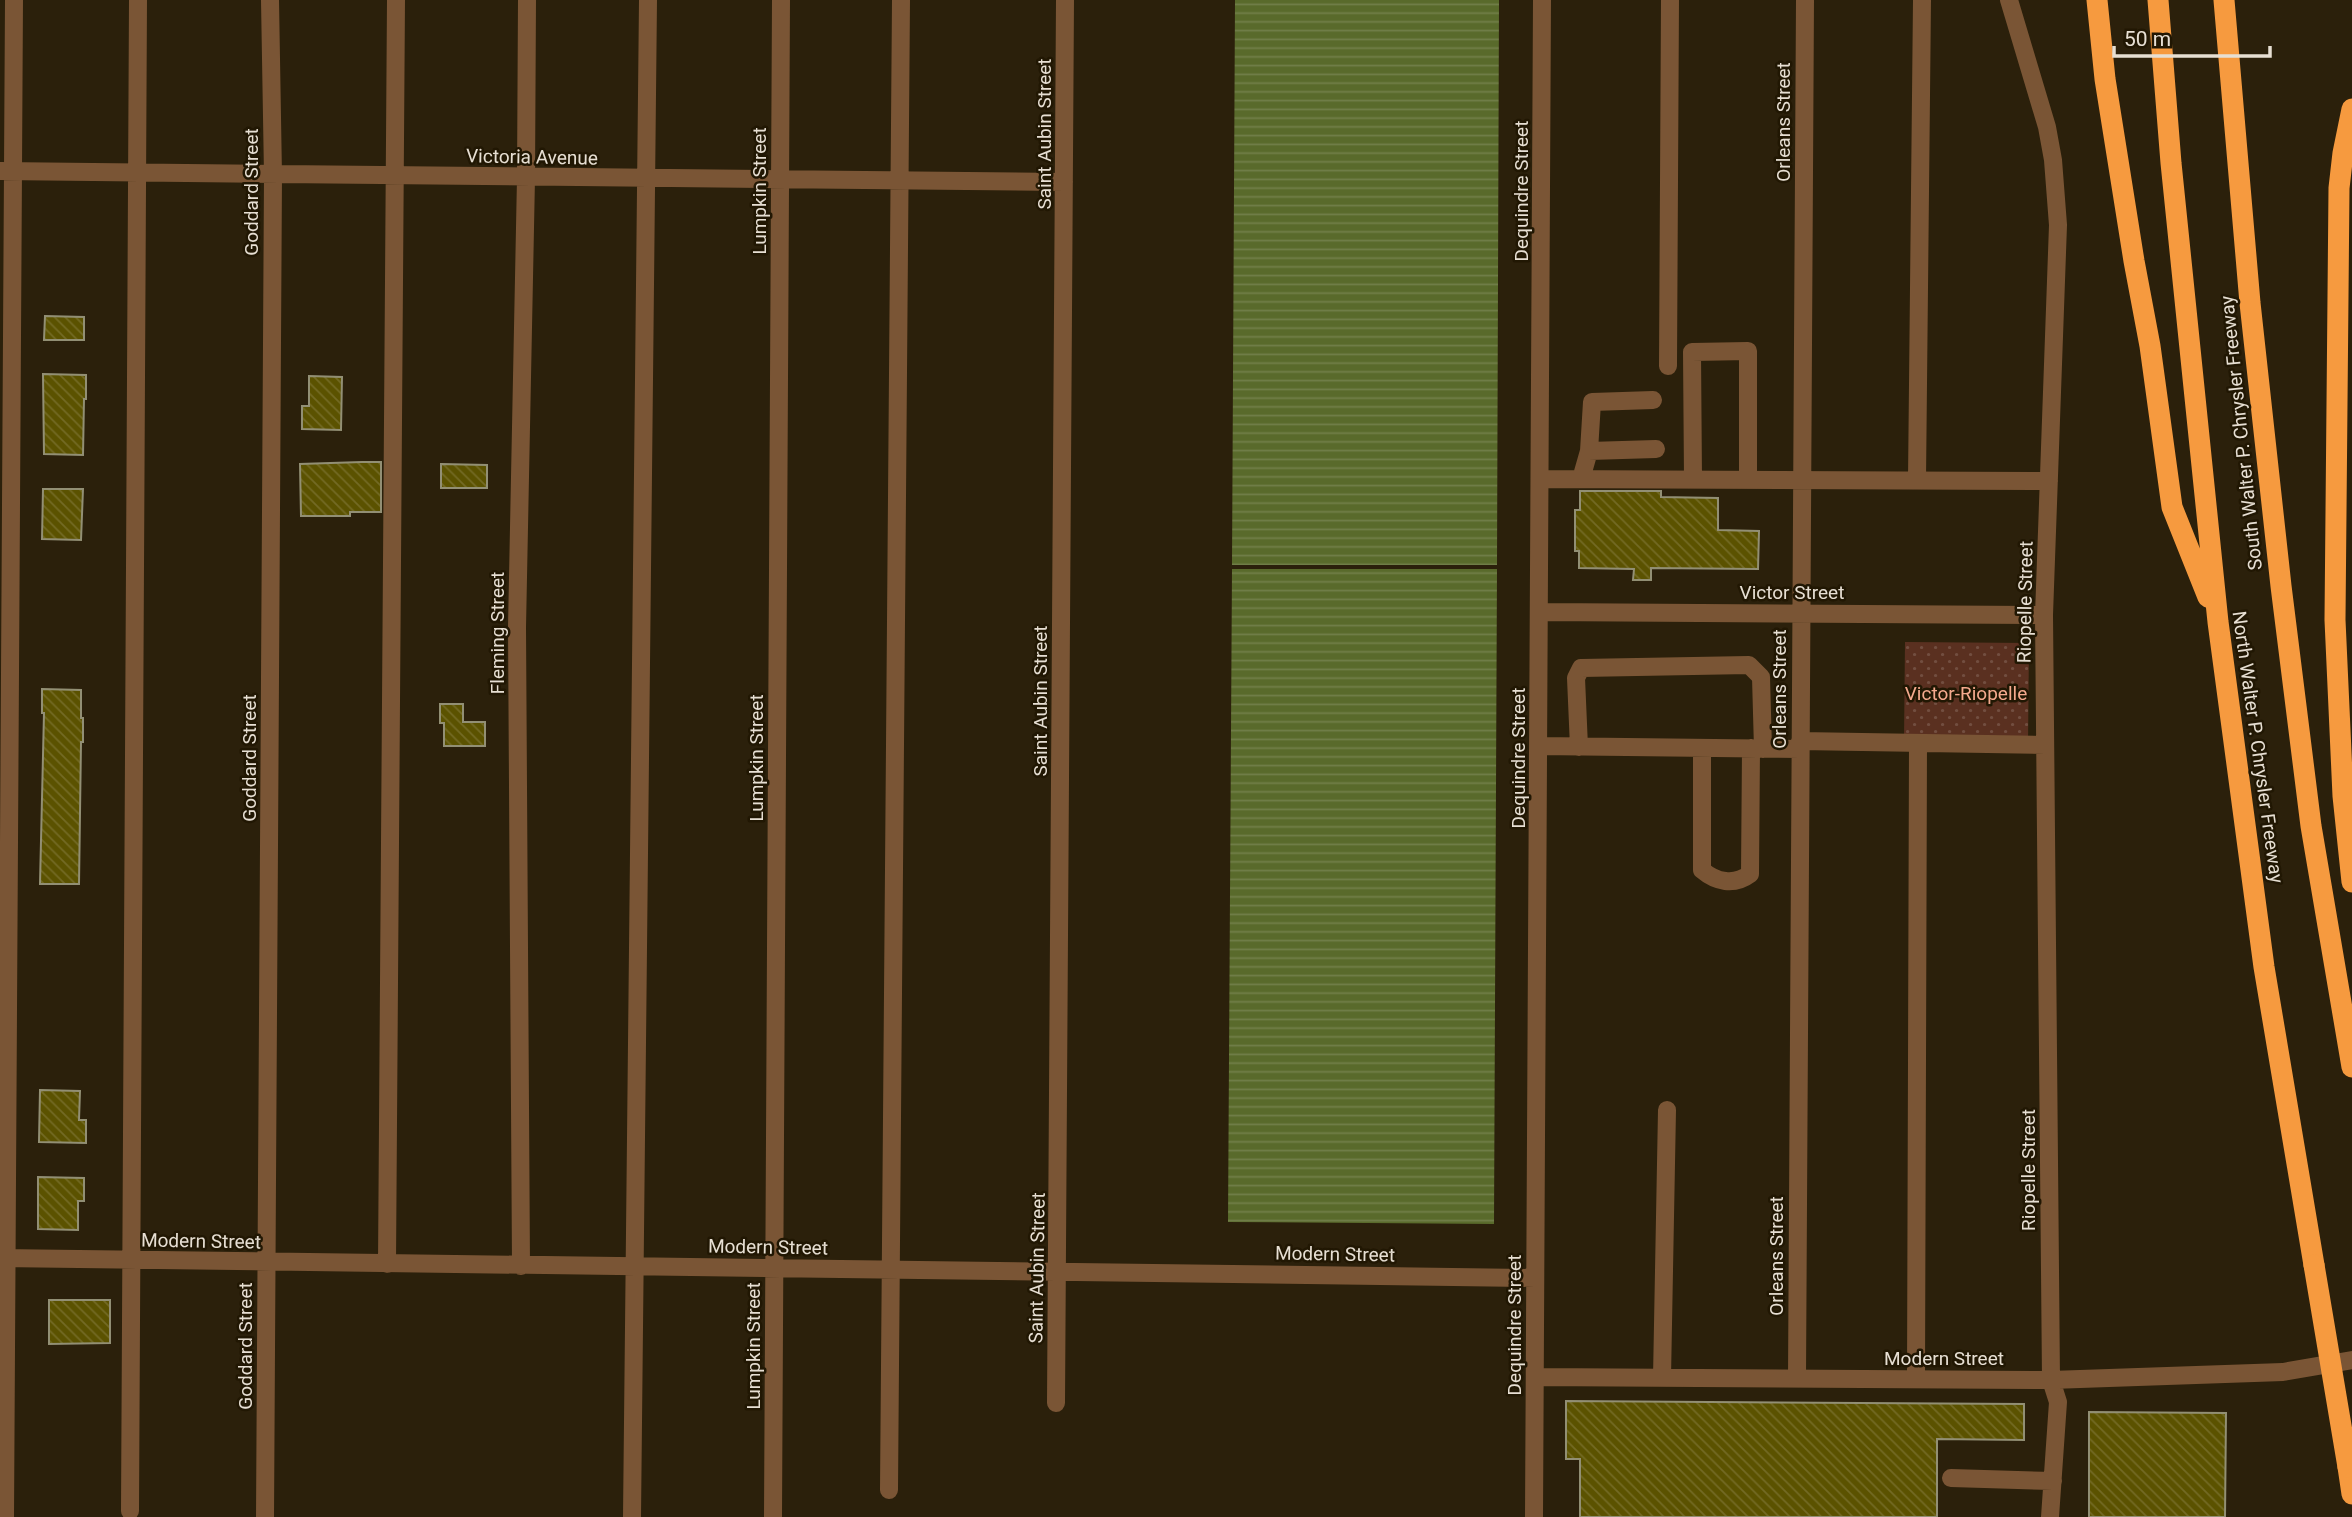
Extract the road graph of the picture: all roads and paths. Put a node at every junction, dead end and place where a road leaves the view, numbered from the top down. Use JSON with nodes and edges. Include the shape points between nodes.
{"nodes":[{"id":1,"x":14,"y":0,"type":"edge"},
{"id":2,"x":138,"y":0,"type":"edge"},
{"id":3,"x":270,"y":0,"type":"edge"},
{"id":4,"x":396,"y":0,"type":"edge"},
{"id":5,"x":527,"y":0,"type":"edge"},
{"id":6,"x":648,"y":0,"type":"edge"},
{"id":7,"x":781,"y":0,"type":"edge"},
{"id":8,"x":901,"y":0,"type":"edge"},
{"id":9,"x":1065,"y":0,"type":"edge"},
{"id":10,"x":1542,"y":0,"type":"edge"},
{"id":11,"x":1670,"y":0,"type":"edge"},
{"id":12,"x":1805,"y":0,"type":"edge"},
{"id":13,"x":1922,"y":0,"type":"edge"},
{"id":14,"x":2009,"y":0,"type":"edge"},
{"id":15,"x":2083,"y":0,"type":"edge"},
{"id":16,"x":2097,"y":0,"type":"edge"},
{"id":17,"x":2158,"y":0,"type":"edge"},
{"id":18,"x":2224,"y":0,"type":"edge"},
{"id":19,"x":2105,"y":79,"type":"junction"},
{"id":20,"x":2352,"y":108,"type":"edge"},
{"id":21,"x":7,"y":171,"type":"edge"},
{"id":22,"x":137,"y":173,"type":"junction"},
{"id":23,"x":273,"y":175,"type":"junction"},
{"id":24,"x":396,"y":176,"type":"junction"},
{"id":25,"x":526,"y":177,"type":"junction"},
{"id":26,"x":646,"y":178,"type":"junction"},
{"id":27,"x":780,"y":179,"type":"junction"},
{"id":28,"x":901,"y":181,"type":"junction"},
{"id":29,"x":1065,"y":182,"type":"junction"},
{"id":30,"x":1668,"y":366,"type":"dead end"},
{"id":31,"x":1654,"y":401,"type":"dead end"},
{"id":32,"x":1656,"y":449,"type":"dead end"},
{"id":33,"x":1589,"y":451,"type":"junction"},
{"id":34,"x":1540,"y":479,"type":"junction"},
{"id":35,"x":1581,"y":479,"type":"junction"},
{"id":36,"x":1693,"y":479,"type":"junction"},
{"id":37,"x":1748,"y":480,"type":"junction"},
{"id":38,"x":1802,"y":480,"type":"junction"},
{"id":39,"x":1917,"y":480,"type":"junction"},
{"id":40,"x":2049,"y":481,"type":"junction"},
{"id":41,"x":1539,"y":612,"type":"junction"},
{"id":42,"x":1801,"y":613,"type":"junction"},
{"id":43,"x":2044,"y":615,"type":"junction"},
{"id":44,"x":2218,"y":622,"type":"junction"},
{"id":45,"x":1918,"y":743,"type":"junction"},
{"id":46,"x":1800,"y":745,"type":"junction"},
{"id":47,"x":2045,"y":745,"type":"junction"},
{"id":48,"x":1539,"y":746,"type":"junction"},
{"id":49,"x":1579,"y":747,"type":"junction"},
{"id":50,"x":1702,"y":748,"type":"junction"},
{"id":51,"x":1757,"y":748,"type":"junction"},
{"id":52,"x":2352,"y":882,"type":"edge"},
{"id":53,"x":2352,"y":1067,"type":"edge"},
{"id":54,"x":1668,"y":1110,"type":"dead end"},
{"id":55,"x":3,"y":1258,"type":"edge"},
{"id":56,"x":131,"y":1261,"type":"junction"},
{"id":57,"x":267,"y":1263,"type":"junction"},
{"id":58,"x":387,"y":1264,"type":"junction"},
{"id":59,"x":521,"y":1266,"type":"junction"},
{"id":60,"x":634,"y":1267,"type":"junction"},
{"id":61,"x":774,"y":1268,"type":"junction"},
{"id":62,"x":891,"y":1269,"type":"junction"},
{"id":63,"x":1058,"y":1271,"type":"junction"},
{"id":64,"x":1535,"y":1278,"type":"junction"},
{"id":65,"x":2352,"y":1360,"type":"edge"},
{"id":66,"x":1535,"y":1377,"type":"junction"},
{"id":67,"x":1662,"y":1378,"type":"junction"},
{"id":68,"x":1797,"y":1378,"type":"junction"},
{"id":69,"x":1916,"y":1379,"type":"junction"},
{"id":70,"x":2050,"y":1380,"type":"junction"},
{"id":71,"x":1056,"y":1403,"type":"dead end"},
{"id":72,"x":1951,"y":1478,"type":"dead end"},
{"id":73,"x":2053,"y":1481,"type":"junction"},
{"id":74,"x":889,"y":1490,"type":"dead end"},
{"id":75,"x":2352,"y":1494,"type":"edge"},
{"id":76,"x":130,"y":1511,"type":"dead end"},
{"id":77,"x":5,"y":1517,"type":"edge"},
{"id":78,"x":265,"y":1517,"type":"edge"},
{"id":79,"x":632,"y":1517,"type":"edge"},
{"id":80,"x":773,"y":1517,"type":"edge"},
{"id":81,"x":1534,"y":1517,"type":"edge"},
{"id":82,"x":2050,"y":1517,"type":"edge"}],
"edges":[{"from":1,"to":21,"type":"street"},
{"from":2,"to":22,"type":"street"},
{"from":3,"to":23,"type":"street","name":"Goddard Street"},
{"from":4,"to":24,"type":"street"},
{"from":5,"to":25,"type":"street","name":"Fleming Street"},
{"from":6,"to":26,"type":"street"},
{"from":7,"to":27,"type":"street","name":"Lumpkin Street"},
{"from":8,"to":28,"type":"street"},
{"from":9,"to":29,"type":"street","name":"Saint Aubin Street"},
{"from":10,"to":34,"type":"street","name":"Dequindre Street"},
{"from":11,"to":30,"type":"street"},
{"from":12,"to":38,"type":"street","name":"Orleans Street"},
{"from":13,"to":39,"type":"street"},
{"from":14,"to":40,"type":"street","name":"Riopelle Street","via":[[2044,116],[2057,192]]},
{"from":15,"to":19,"type":"highway"},
{"from":16,"to":19,"type":"highway"},
{"from":17,"to":44,"type":"highway","name":"North Walter P. Chrysler Freeway"},
{"from":18,"to":53,"type":"highway","name":"South Walter P. Chrysler Freeway","via":[[2282,600],[2311,826]]},
{"from":19,"to":44,"type":"highway","via":[[2172,507]]},
{"from":20,"to":52,"type":"highway","via":[[2339,188],[2334,620]]},
{"from":21,"to":22,"type":"street","name":"Victoria Avenue"},
{"from":21,"to":55,"type":"street"},
{"from":22,"to":23,"type":"street","name":"Victoria Avenue"},
{"from":22,"to":56,"type":"street"},
{"from":23,"to":24,"type":"street","name":"Victoria Avenue"},
{"from":23,"to":57,"type":"street","name":"Goddard Street"},
{"from":24,"to":25,"type":"street","name":"Victoria Avenue"},
{"from":24,"to":58,"type":"street"},
{"from":25,"to":26,"type":"street","name":"Victoria Avenue"},
{"from":25,"to":59,"type":"street","name":"Fleming Street","via":[[517,627]]},
{"from":26,"to":27,"type":"street","name":"Victoria Avenue"},
{"from":26,"to":60,"type":"street"},
{"from":27,"to":28,"type":"street","name":"Victoria Avenue"},
{"from":27,"to":61,"type":"street","name":"Lumpkin Street"},
{"from":28,"to":29,"type":"street","name":"Victoria Avenue"},
{"from":28,"to":62,"type":"street"},
{"from":29,"to":63,"type":"street","name":"Saint Aubin Street"},
{"from":31,"to":33,"type":"street","via":[[1592,402]]},
{"from":32,"to":33,"type":"street"},
{"from":33,"to":35,"type":"street"},
{"from":34,"to":35,"type":"street"},
{"from":34,"to":41,"type":"street","name":"Dequindre Street"},
{"from":35,"to":36,"type":"street"},
{"from":36,"to":37,"type":"street"},
{"from":36,"to":37,"type":"street","via":[[1692,352],[1748,351]]},
{"from":37,"to":38,"type":"street"},
{"from":38,"to":39,"type":"street"},
{"from":38,"to":42,"type":"street","name":"Orleans Street"},
{"from":39,"to":40,"type":"street"},
{"from":40,"to":43,"type":"street","name":"Riopelle Street"},
{"from":41,"to":42,"type":"street","name":"Victor Street"},
{"from":41,"to":48,"type":"street","name":"Dequindre Street"},
{"from":42,"to":43,"type":"street","name":"Victor Street"},
{"from":42,"to":46,"type":"street","name":"Orleans Street"},
{"from":43,"to":47,"type":"street","name":"Riopelle Street"},
{"from":44,"to":75,"type":"highway","name":"North Walter P. Chrysler Freeway","bridge":true,"via":[[2264,967]]},
{"from":45,"to":46,"type":"street"},
{"from":45,"to":47,"type":"street"},
{"from":45,"to":69,"type":"street"},
{"from":46,"to":51,"type":"street"},
{"from":46,"to":68,"type":"street","name":"Orleans Street"},
{"from":47,"to":70,"type":"street","name":"Riopelle Street"},
{"from":48,"to":49,"type":"street"},
{"from":48,"to":64,"type":"street","name":"Dequindre Street"},
{"from":49,"to":50,"type":"street"},
{"from":49,"to":51,"type":"street","via":[[1576,677],[1581,668],[1749,665],[1761,677]]},
{"from":50,"to":51,"type":"street"},
{"from":50,"to":51,"type":"street","via":[[1702,870],[1716,881],[1741,881],[1750,874]]},
{"from":54,"to":67,"type":"street"},
{"from":55,"to":56,"type":"street","name":"Modern Street"},
{"from":55,"to":77,"type":"street"},
{"from":56,"to":57,"type":"street","name":"Modern Street"},
{"from":56,"to":76,"type":"street"},
{"from":57,"to":58,"type":"street","name":"Modern Street"},
{"from":57,"to":78,"type":"street","name":"Goddard Street"},
{"from":58,"to":59,"type":"street","name":"Modern Street"},
{"from":59,"to":60,"type":"street","name":"Modern Street"},
{"from":60,"to":61,"type":"street","name":"Modern Street"},
{"from":60,"to":79,"type":"street"},
{"from":61,"to":62,"type":"street","name":"Modern Street"},
{"from":61,"to":80,"type":"street","name":"Lumpkin Street"},
{"from":62,"to":63,"type":"street","name":"Modern Street"},
{"from":62,"to":74,"type":"street"},
{"from":63,"to":64,"type":"street","name":"Modern Street"},
{"from":63,"to":71,"type":"street","name":"Saint Aubin Street"},
{"from":64,"to":66,"type":"street","name":"Dequindre Street"},
{"from":65,"to":70,"type":"street","name":"Modern Street","via":[[2283,1372]]},
{"from":66,"to":67,"type":"street","name":"Modern Street"},
{"from":66,"to":81,"type":"street","name":"Dequindre Street"},
{"from":67,"to":68,"type":"street","name":"Modern Street"},
{"from":68,"to":69,"type":"street","name":"Modern Street"},
{"from":69,"to":70,"type":"street","name":"Modern Street"},
{"from":70,"to":73,"type":"street","name":"Riopelle Street","via":[[2058,1402]]},
{"from":72,"to":73,"type":"street"},
{"from":73,"to":82,"type":"street","name":"Riopelle Street"}]}
